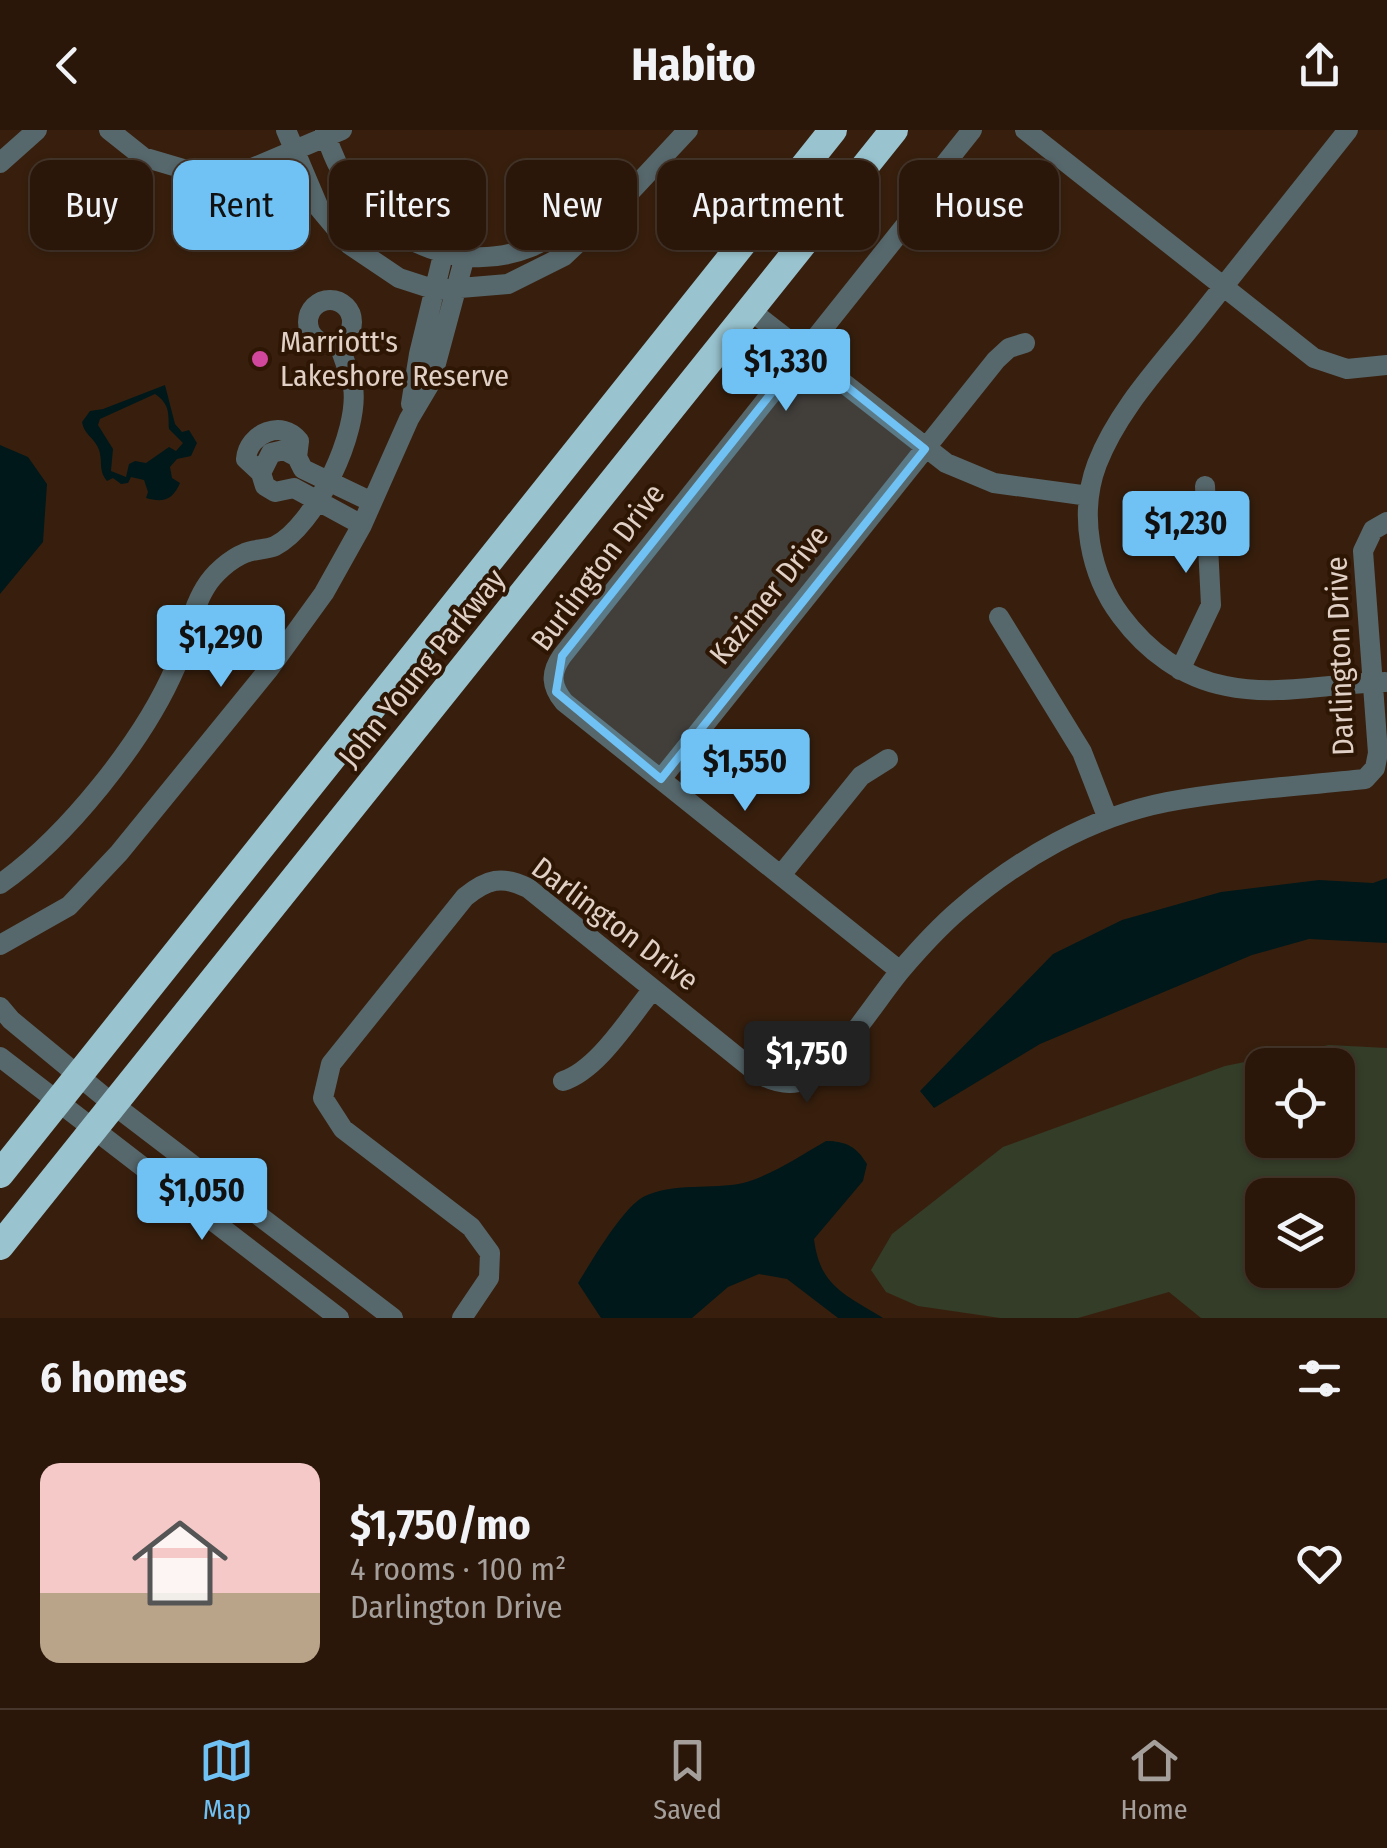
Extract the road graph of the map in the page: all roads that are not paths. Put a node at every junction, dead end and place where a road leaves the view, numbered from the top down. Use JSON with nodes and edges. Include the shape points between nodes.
{"nodes":[{"id":1,"x":37,"y":130,"type":"edge"},
{"id":2,"x":109,"y":130,"type":"edge"},
{"id":3,"x":286,"y":130,"type":"edge"},
{"id":4,"x":688,"y":130,"type":"edge"},
{"id":5,"x":833,"y":130,"type":"edge"},
{"id":6,"x":894,"y":130,"type":"edge"},
{"id":7,"x":972,"y":130,"type":"edge"},
{"id":8,"x":1025,"y":130,"type":"edge"},
{"id":9,"x":1348,"y":130,"type":"edge"},
{"id":10,"x":331,"y":132,"type":"edge"},
{"id":11,"x":294,"y":152,"type":"junction"},
{"id":12,"x":0,"y":163,"type":"edge"},
{"id":13,"x":644,"y":178,"type":"junction"},
{"id":14,"x":443,"y":254,"type":"junction"},
{"id":15,"x":465,"y":256,"type":"junction"},
{"id":16,"x":1223,"y":287,"type":"junction"},
{"id":17,"x":447,"y":289,"type":"junction"},
{"id":18,"x":750,"y":310,"type":"junction"},
{"id":19,"x":1025,"y":343,"type":"dead end"},
{"id":20,"x":338,"y":344,"type":"dead end"},
{"id":21,"x":804,"y":352,"type":"junction"},
{"id":22,"x":1387,"y":365,"type":"edge"},
{"id":23,"x":925,"y":449,"type":"junction"},
{"id":24,"x":328,"y":480,"type":"junction"},
{"id":25,"x":1205,"y":486,"type":"dead end"},
{"id":26,"x":1089,"y":496,"type":"junction"},
{"id":27,"x":318,"y":502,"type":"junction"},
{"id":28,"x":372,"y":502,"type":"junction"},
{"id":29,"x":1387,"y":522,"type":"edge"},
{"id":30,"x":362,"y":524,"type":"junction"},
{"id":31,"x":999,"y":617,"type":"dead end"},
{"id":32,"x":1180,"y":670,"type":"junction"},
{"id":33,"x":1380,"y":682,"type":"edge"},
{"id":34,"x":888,"y":759,"type":"dead end"},
{"id":35,"x":661,"y":779,"type":"junction"},
{"id":36,"x":1108,"y":819,"type":"junction"},
{"id":37,"x":781,"y":875,"type":"junction"},
{"id":38,"x":0,"y":884,"type":"edge"},
{"id":39,"x":2,"y":947,"type":"edge"},
{"id":40,"x":900,"y":970,"type":"junction"},
{"id":41,"x":652,"y":989,"type":"junction"},
{"id":42,"x":0,"y":1007,"type":"edge"},
{"id":43,"x":0,"y":1057,"type":"edge"},
{"id":44,"x":78,"y":1076,"type":"junction"},
{"id":45,"x":563,"y":1081,"type":"dead end"},
{"id":46,"x":59,"y":1100,"type":"junction"},
{"id":47,"x":114,"y":1105,"type":"junction"},
{"id":48,"x":95,"y":1128,"type":"junction"},
{"id":49,"x":0,"y":1174,"type":"edge"},
{"id":50,"x":0,"y":1246,"type":"edge"},
{"id":51,"x":340,"y":1318,"type":"edge"},
{"id":52,"x":393,"y":1318,"type":"edge"},
{"id":53,"x":462,"y":1318,"type":"edge"}],
"edges":[{"from":1,"to":12,"type":"street"},
{"from":2,"to":11,"type":"street","via":[[143,156],[187,170],[243,172]]},
{"from":3,"to":11,"type":"street"},
{"from":4,"to":13,"type":"street"},
{"from":5,"to":44,"type":"highway","name":"John Young Parkway"},
{"from":6,"to":18,"type":"highway","name":"John Young Parkway"},
{"from":7,"to":21,"type":"street","name":"Burlington Drive"},
{"from":8,"to":16,"type":"street"},
{"from":9,"to":16,"type":"street"},
{"from":10,"to":11,"type":"street"},
{"from":10,"to":14,"type":"street","via":[[352,191],[395,233]]},
{"from":11,"to":17,"type":"street","via":[[319,208],[350,245],[399,278]]},
{"from":13,"to":15,"type":"street","via":[[532,247]]},
{"from":13,"to":17,"type":"street","via":[[564,256],[508,284]]},
{"from":14,"to":15,"type":"street"},
{"from":14,"to":17,"type":"street"},
{"from":15,"to":17,"type":"street"},
{"from":16,"to":22,"type":"street","via":[[1324,364]]},
{"from":16,"to":26,"type":"street","via":[[1126,408]]},
{"from":17,"to":28,"type":"street","via":[[419,354],[409,419]]},
{"from":18,"to":21,"type":"street"},
{"from":18,"to":47,"type":"highway","name":"John Young Parkway"},
{"from":19,"to":23,"type":"street","name":"Kazimer Drive","via":[[1002,354]]},
{"from":20,"to":24,"type":"street","via":[[353,389],[348,432]]},
{"from":21,"to":23,"type":"street"},
{"from":21,"to":35,"type":"street","name":"Burlington Drive","via":[[554,668],[554,686],[564,702]]},
{"from":23,"to":26,"type":"street","via":[[994,483]]},
{"from":23,"to":35,"type":"street","name":"Kazimer Drive"},
{"from":24,"to":27,"type":"street"},
{"from":24,"to":27,"type":"street","via":[[303,469],[291,430],[252,440],[246,458],[265,486],[275,492],[294,488]]},
{"from":24,"to":28,"type":"street"},
{"from":25,"to":32,"type":"street","via":[[1211,605]]},
{"from":26,"to":32,"type":"street","via":[[1089,535],[1103,588],[1137,636]]},
{"from":27,"to":30,"type":"street"},
{"from":27,"to":38,"type":"street","via":[[275,546],[244,553],[205,588],[176,666],[141,729],[74,817]]},
{"from":28,"to":30,"type":"street"},
{"from":29,"to":33,"type":"street","name":"Darlington Drive","via":[[1370,534],[1363,552]]},
{"from":30,"to":39,"type":"street","via":[[324,593],[269,669],[119,854],[69,906]]},
{"from":31,"to":36,"type":"street","via":[[1082,752]]},
{"from":32,"to":33,"type":"street","via":[[1259,690]]},
{"from":33,"to":36,"type":"street","name":"Darlington Drive","via":[[1378,754],[1365,779],[1167,802]]},
{"from":34,"to":37,"type":"street","via":[[861,776]]},
{"from":35,"to":37,"type":"street","name":"Burlington Drive"},
{"from":36,"to":40,"type":"street","name":"Darlington Drive","via":[[996,878]]},
{"from":37,"to":40,"type":"street","name":"Burlington Drive"},
{"from":40,"to":41,"type":"street","name":"Darlington Drive","via":[[821,1070],[793,1084],[756,1072]]},
{"from":41,"to":45,"type":"street","via":[[596,1060]]},
{"from":41,"to":53,"type":"street","name":"Darlington Drive","via":[[528,888],[510,879],[484,882],[465,896],[331,1064],[323,1098],[342,1129],[471,1227],[490,1253],[489,1278]]},
{"from":42,"to":44,"type":"street"},
{"from":43,"to":46,"type":"street"},
{"from":44,"to":46,"type":"highway","name":"John Young Parkway"},
{"from":44,"to":47,"type":"street"},
{"from":46,"to":48,"type":"street"},
{"from":46,"to":49,"type":"highway","name":"John Young Parkway"},
{"from":47,"to":48,"type":"highway","name":"John Young Parkway"},
{"from":47,"to":52,"type":"street"},
{"from":48,"to":50,"type":"highway","name":"John Young Parkway"},
{"from":48,"to":51,"type":"street"}]}
